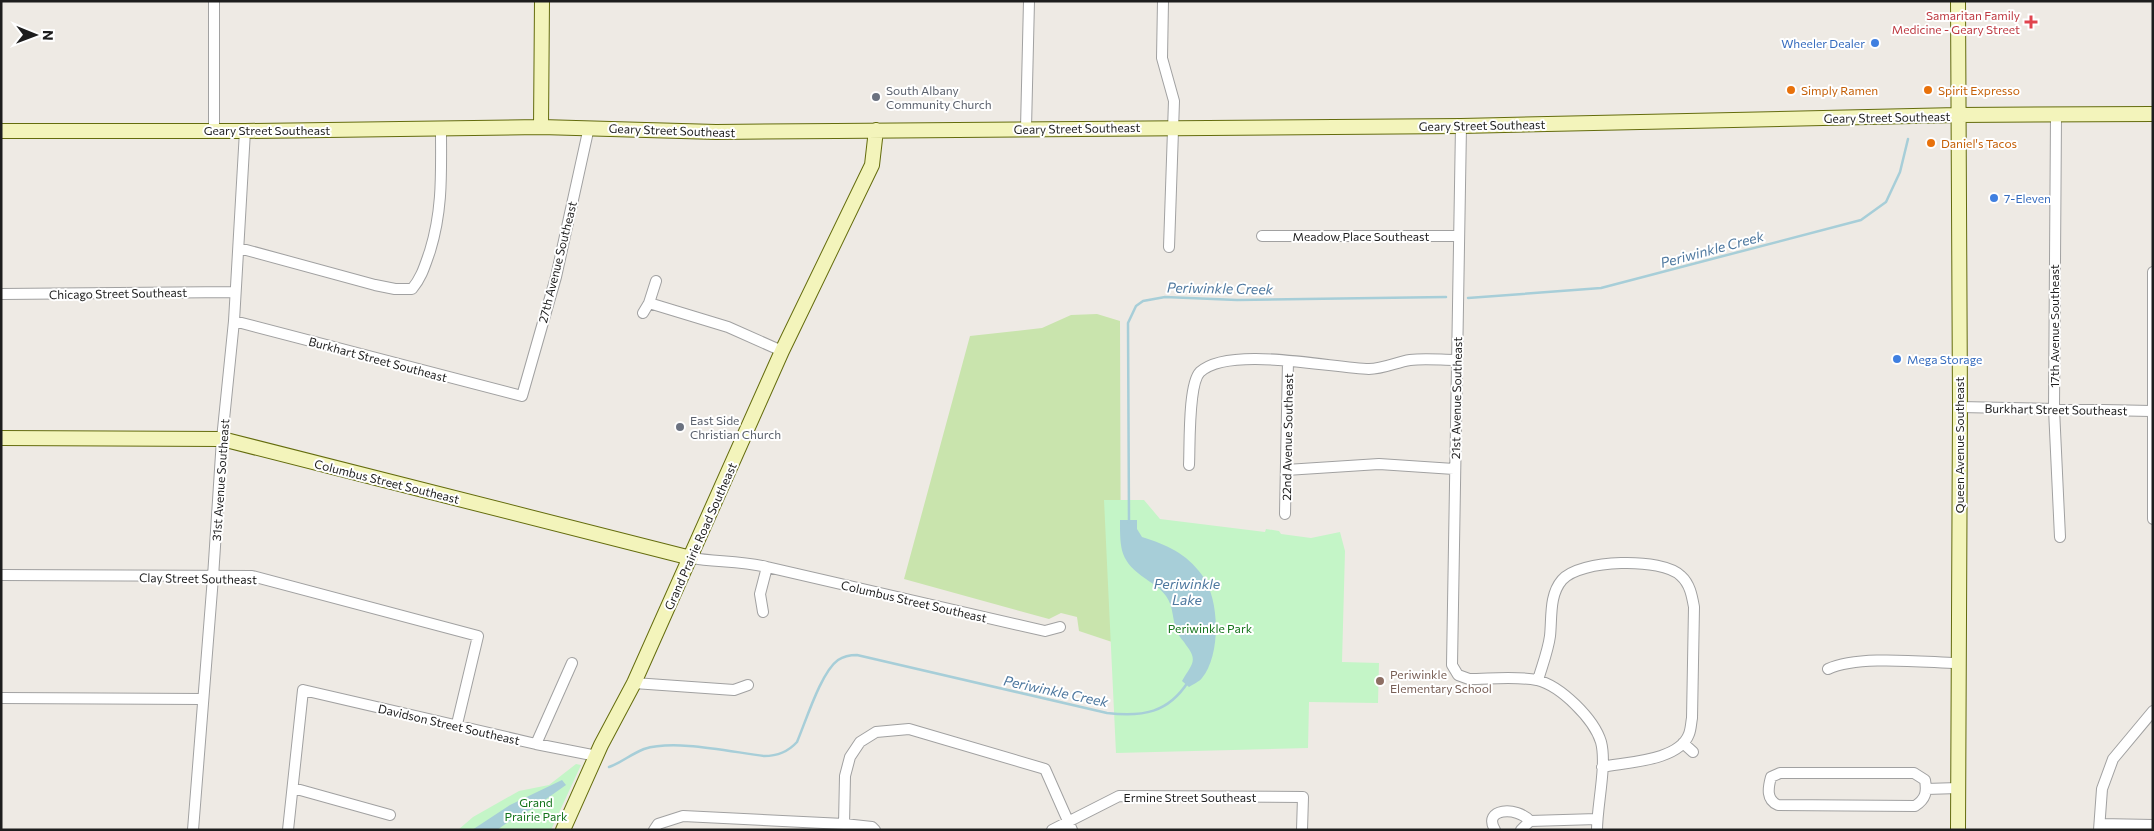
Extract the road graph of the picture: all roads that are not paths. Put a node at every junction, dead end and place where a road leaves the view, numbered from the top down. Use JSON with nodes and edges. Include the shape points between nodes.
{"nodes":[{"id":1,"x":214,"y":1,"type":"edge"},
{"id":2,"x":542,"y":1,"type":"edge"},
{"id":3,"x":1029,"y":1,"type":"edge"},
{"id":4,"x":1163,"y":1,"type":"edge"},
{"id":5,"x":1958,"y":1,"type":"edge"},
{"id":6,"x":2153,"y":114,"type":"edge"},
{"id":7,"x":1958,"y":115,"type":"junction"},
{"id":8,"x":2056,"y":115,"type":"junction"},
{"id":9,"x":1461,"y":126,"type":"junction"},
{"id":10,"x":541,"y":127,"type":"junction"},
{"id":11,"x":589,"y":127,"type":"junction"},
{"id":12,"x":1173,"y":127,"type":"junction"},
{"id":13,"x":1026,"y":128,"type":"junction"},
{"id":14,"x":441,"y":129,"type":"junction"},
{"id":15,"x":214,"y":130,"type":"junction"},
{"id":16,"x":876,"y":130,"type":"junction"},
{"id":17,"x":1,"y":131,"type":"edge"},
{"id":18,"x":245,"y":131,"type":"junction"},
{"id":19,"x":1262,"y":236,"type":"dead end"},
{"id":20,"x":1459,"y":236,"type":"junction"},
{"id":21,"x":1169,"y":247,"type":"dead end"},
{"id":22,"x":239,"y":248,"type":"junction"},
{"id":23,"x":2153,"y":272,"type":"edge"},
{"id":24,"x":656,"y":281,"type":"dead end"},
{"id":25,"x":235,"y":292,"type":"junction"},
{"id":26,"x":1,"y":294,"type":"edge"},
{"id":27,"x":649,"y":303,"type":"junction"},
{"id":28,"x":643,"y":313,"type":"dead end"},
{"id":29,"x":234,"y":321,"type":"junction"},
{"id":30,"x":782,"y":352,"type":"junction"},
{"id":31,"x":1456,"y":360,"type":"junction"},
{"id":32,"x":1288,"y":361,"type":"junction"},
{"id":33,"x":522,"y":396,"type":"joint"},
{"id":34,"x":1960,"y":407,"type":"junction"},
{"id":35,"x":2054,"y":410,"type":"junction"},
{"id":36,"x":2151,"y":412,"type":"junction"},
{"id":37,"x":1,"y":438,"type":"edge"},
{"id":38,"x":222,"y":439,"type":"junction"},
{"id":39,"x":1190,"y":465,"type":"dead end"},
{"id":40,"x":1454,"y":469,"type":"junction"},
{"id":41,"x":1286,"y":470,"type":"junction"},
{"id":42,"x":1285,"y":514,"type":"dead end"},
{"id":43,"x":2153,"y":519,"type":"edge"},
{"id":44,"x":2060,"y":537,"type":"dead end"},
{"id":45,"x":690,"y":558,"type":"junction"},
{"id":46,"x":767,"y":567,"type":"junction"},
{"id":47,"x":1552,"y":573,"type":"dead end"},
{"id":48,"x":1,"y":574,"type":"edge"},
{"id":49,"x":213,"y":577,"type":"junction"},
{"id":50,"x":1561,"y":581,"type":"junction"},
{"id":51,"x":763,"y":612,"type":"dead end"},
{"id":52,"x":1060,"y":627,"type":"dead end"},
{"id":53,"x":572,"y":663,"type":"dead end"},
{"id":54,"x":1957,"y":663,"type":"junction"},
{"id":55,"x":1828,"y":669,"type":"dead end"},
{"id":56,"x":1538,"y":680,"type":"junction"},
{"id":57,"x":634,"y":684,"type":"junction"},
{"id":58,"x":748,"y":685,"type":"dead end"},
{"id":59,"x":1,"y":698,"type":"edge"},
{"id":60,"x":202,"y":699,"type":"junction"},
{"id":61,"x":2153,"y":711,"type":"edge"},
{"id":62,"x":457,"y":724,"type":"junction"},
{"id":63,"x":1683,"y":743,"type":"junction"},
{"id":64,"x":536,"y":744,"type":"junction"},
{"id":65,"x":1693,"y":752,"type":"dead end"},
{"id":66,"x":597,"y":756,"type":"junction"},
{"id":67,"x":1602,"y":767,"type":"junction"},
{"id":68,"x":293,"y":788,"type":"junction"},
{"id":69,"x":1958,"y":788,"type":"junction"},
{"id":70,"x":1926,"y":790,"type":"junction"},
{"id":71,"x":390,"y":814,"type":"dead end"},
{"id":72,"x":1530,"y":821,"type":"junction"},
{"id":73,"x":844,"y":824,"type":"junction"},
{"id":74,"x":1597,"y":825,"type":"edge"},
{"id":75,"x":1070,"y":826,"type":"edge"},
{"id":76,"x":2153,"y":826,"type":"edge"},
{"id":77,"x":656,"y":827,"type":"edge"},
{"id":78,"x":2099,"y":827,"type":"edge"},
{"id":79,"x":193,"y":830,"type":"edge"},
{"id":80,"x":288,"y":830,"type":"edge"},
{"id":81,"x":563,"y":830,"type":"edge"},
{"id":82,"x":875,"y":830,"type":"edge"},
{"id":83,"x":1052,"y":830,"type":"edge"},
{"id":84,"x":1302,"y":830,"type":"edge"},
{"id":85,"x":1495,"y":830,"type":"edge"},
{"id":86,"x":1521,"y":830,"type":"edge"},
{"id":87,"x":1958,"y":830,"type":"edge"}],
"edges":[{"from":1,"to":15,"type":"street"},
{"from":2,"to":10,"type":"main road"},
{"from":3,"to":13,"type":"street"},
{"from":4,"to":12,"type":"street","via":[[1162,58],[1174,101]]},
{"from":5,"to":7,"type":"main road","name":"Queen Avenue Southeast"},
{"from":6,"to":8,"type":"main road","name":"Geary Street Southeast"},
{"from":7,"to":8,"type":"main road","name":"Geary Street Southeast"},
{"from":7,"to":9,"type":"main road","name":"Geary Street Southeast"},
{"from":7,"to":34,"type":"main road","name":"Queen Avenue Southeast"},
{"from":8,"to":35,"type":"street","name":"17th Avenue Southeast"},
{"from":9,"to":12,"type":"main road","name":"Geary Street Southeast"},
{"from":9,"to":20,"type":"street","name":"21st Avenue Southeast"},
{"from":10,"to":11,"type":"main road","name":"Geary Street Southeast"},
{"from":10,"to":14,"type":"main road","name":"Geary Street Southeast"},
{"from":11,"to":16,"type":"main road","name":"Geary Street Southeast","via":[[716,132]]},
{"from":11,"to":33,"type":"street","name":"27th Avenue Southeast","via":[[556,277]]},
{"from":12,"to":13,"type":"main road","name":"Geary Street Southeast"},
{"from":12,"to":21,"type":"street"},
{"from":13,"to":16,"type":"main road","name":"Geary Street Southeast"},
{"from":14,"to":18,"type":"main road","name":"Geary Street Southeast"},
{"from":14,"to":22,"type":"street","via":[[441,201],[436,232],[421,278],[412,289],[382,286]]},
{"from":15,"to":17,"type":"main road","name":"Geary Street Southeast"},
{"from":15,"to":18,"type":"main road","name":"Geary Street Southeast"},
{"from":16,"to":30,"type":"main road","name":"Grand Prairie Road Southeast","via":[[872,165]]},
{"from":18,"to":22,"type":"street","name":"31st Avenue Southeast"},
{"from":19,"to":20,"type":"street","name":"Meadow Place Southeast"},
{"from":20,"to":31,"type":"street","name":"21st Avenue Southeast"},
{"from":22,"to":25,"type":"street","name":"31st Avenue Southeast"},
{"from":23,"to":36,"type":"street"},
{"from":24,"to":27,"type":"street"},
{"from":25,"to":26,"type":"street","name":"Chicago Street Southeast"},
{"from":25,"to":29,"type":"street","name":"31st Avenue Southeast"},
{"from":27,"to":28,"type":"street"},
{"from":27,"to":30,"type":"street","via":[[728,327]]},
{"from":29,"to":33,"type":"street","name":"Burkhart Street Southeast"},
{"from":29,"to":38,"type":"street","name":"31st Avenue Southeast"},
{"from":30,"to":45,"type":"main road","name":"Grand Prairie Road Southeast"},
{"from":31,"to":32,"type":"street","via":[[1412,360],[1372,369]]},
{"from":31,"to":40,"type":"street","name":"21st Avenue Southeast"},
{"from":32,"to":39,"type":"street","via":[[1227,361],[1212,364],[1199,373],[1193,386]]},
{"from":32,"to":41,"type":"street","name":"22nd Avenue Southeast"},
{"from":34,"to":35,"type":"street","name":"Burkhart Street Southeast"},
{"from":34,"to":54,"type":"main road","name":"Queen Avenue Southeast"},
{"from":35,"to":36,"type":"street","name":"Burkhart Street Southeast"},
{"from":35,"to":44,"type":"street","name":"17th Avenue Southeast"},
{"from":36,"to":43,"type":"street"},
{"from":37,"to":38,"type":"main road","name":"Columbus Street Southeast"},
{"from":38,"to":45,"type":"main road","name":"Columbus Street Southeast"},
{"from":38,"to":49,"type":"street","name":"31st Avenue Southeast"},
{"from":40,"to":41,"type":"street","via":[[1379,464]]},
{"from":40,"to":56,"type":"street","name":"21st Avenue Southeast","via":[[1451,629],[1454,670],[1469,679]]},
{"from":41,"to":42,"type":"street","name":"22nd Avenue Southeast"},
{"from":45,"to":46,"type":"street","name":"Columbus Street Southeast"},
{"from":45,"to":57,"type":"main road","name":"Grand Prairie Road Southeast"},
{"from":46,"to":51,"type":"street","via":[[760,594]]},
{"from":46,"to":52,"type":"street","name":"Columbus Street Southeast","via":[[1045,631]]},
{"from":47,"to":50,"type":"street"},
{"from":48,"to":49,"type":"street","name":"Clay Street Southeast"},
{"from":49,"to":60,"type":"street","name":"31st Avenue Southeast"},
{"from":49,"to":62,"type":"street","name":"Clay Street Southeast","via":[[252,576],[478,636]]},
{"from":50,"to":56,"type":"street","via":[[1551,607],[1550,635]]},
{"from":50,"to":63,"type":"street","via":[[1574,571],[1603,563],[1653,564],[1686,573],[1694,607],[1694,629],[1692,718],[1690,734]]},
{"from":53,"to":64,"type":"street"},
{"from":54,"to":55,"type":"street","via":[[1857,662],[1841,663]]},
{"from":54,"to":69,"type":"main road","name":"Queen Avenue Southeast"},
{"from":56,"to":67,"type":"street","via":[[1571,699],[1590,721],[1601,742]]},
{"from":57,"to":58,"type":"street","via":[[734,690]]},
{"from":57,"to":66,"type":"main road","name":"Grand Prairie Road Southeast"},
{"from":59,"to":60,"type":"street"},
{"from":60,"to":79,"type":"street","name":"31st Avenue Southeast"},
{"from":61,"to":78,"type":"street","via":[[2113,759],[2102,789]]},
{"from":62,"to":64,"type":"street","name":"Davidson Street Southeast"},
{"from":62,"to":68,"type":"street","name":"Davidson Street Southeast","via":[[302,690]]},
{"from":63,"to":65,"type":"street"},
{"from":63,"to":67,"type":"street","via":[[1668,754]]},
{"from":64,"to":66,"type":"street","name":"Davidson Street Southeast"},
{"from":66,"to":81,"type":"main road","name":"Grand Prairie Road Southeast"},
{"from":67,"to":74,"type":"street"},
{"from":68,"to":71,"type":"street"},
{"from":68,"to":80,"type":"street"},
{"from":69,"to":70,"type":"street"},
{"from":69,"to":87,"type":"main road","name":"Queen Avenue Southeast"},
{"from":70,"to":70,"type":"street","via":[[1925,780],[1914,773],[1780,773],[1771,777],[1768,786],[1769,798],[1778,806],[1916,806],[1925,797]]},
{"from":72,"to":74,"type":"street"},
{"from":72,"to":85,"type":"street","via":[[1520,813],[1497,813],[1492,823]]},
{"from":72,"to":86,"type":"street"},
{"from":73,"to":75,"type":"street","via":[[845,776],[850,757],[860,742],[876,732],[909,729],[1045,769]]},
{"from":73,"to":77,"type":"street","via":[[683,816]]},
{"from":73,"to":82,"type":"street"},
{"from":75,"to":83,"type":"street","name":"Ermine Street Southeast"},
{"from":75,"to":84,"type":"street","name":"Ermine Street Southeast","via":[[1119,796],[1302,797]]},
{"from":76,"to":78,"type":"street"}]}
